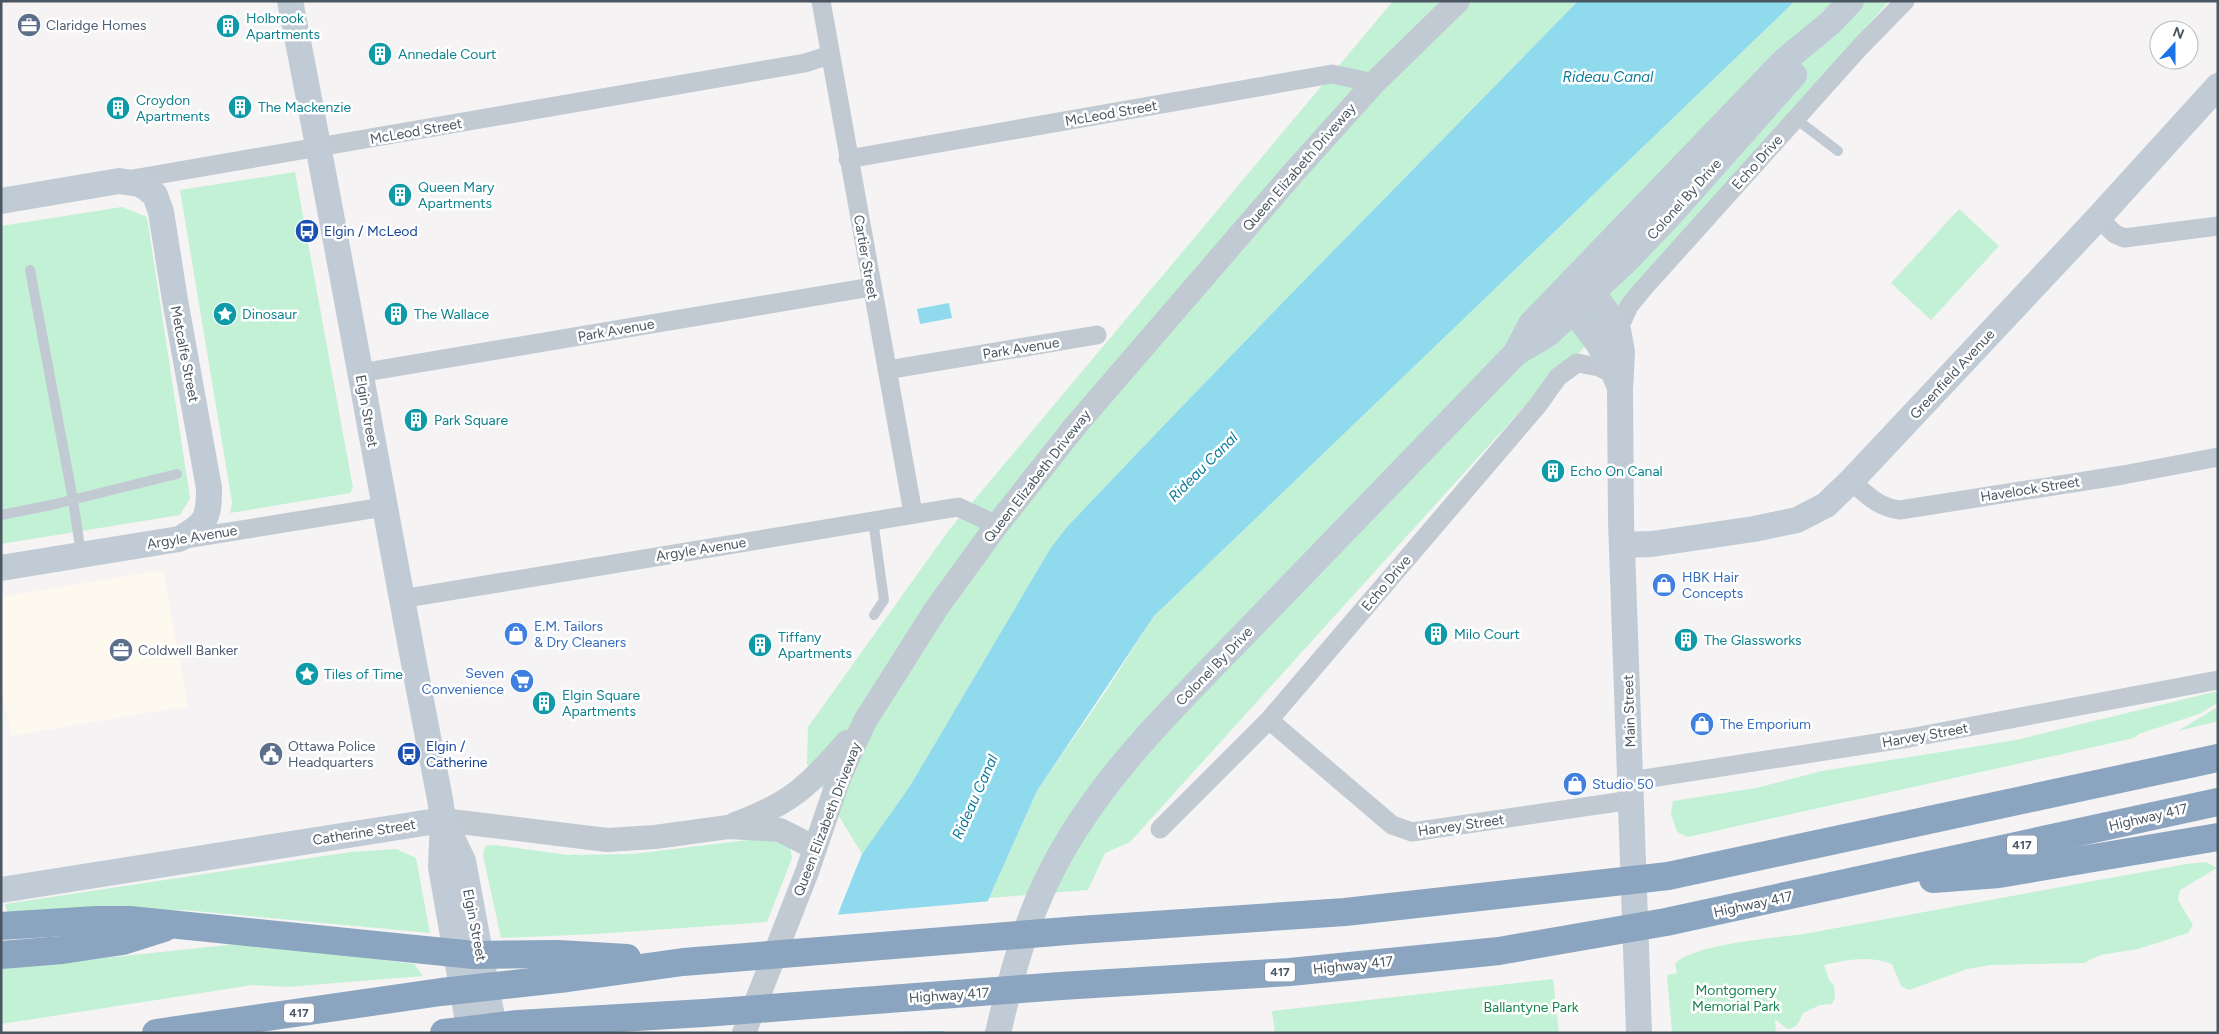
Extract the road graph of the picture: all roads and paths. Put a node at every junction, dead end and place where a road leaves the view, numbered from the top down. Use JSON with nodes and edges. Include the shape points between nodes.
{"nodes":[{"id":1,"x":290,"y":1,"type":"edge"},
{"id":2,"x":821,"y":1,"type":"edge"},
{"id":3,"x":1458,"y":1,"type":"edge"},
{"id":4,"x":1851,"y":1,"type":"edge"},
{"id":5,"x":1905,"y":1,"type":"edge"},
{"id":6,"x":1830,"y":23,"type":"junction"},
{"id":7,"x":830,"y":55,"type":"junction"},
{"id":8,"x":1374,"y":83,"type":"junction"},
{"id":9,"x":2218,"y":86,"type":"edge"},
{"id":10,"x":1796,"y":119,"type":"junction"},
{"id":11,"x":319,"y":148,"type":"junction"},
{"id":12,"x":1838,"y":151,"type":"dead end"},
{"id":13,"x":848,"y":159,"type":"junction"},
{"id":14,"x":119,"y":181,"type":"junction"},
{"id":15,"x":1,"y":201,"type":"edge"},
{"id":16,"x":2098,"y":218,"type":"junction"},
{"id":17,"x":2218,"y":226,"type":"edge"},
{"id":18,"x":30,"y":270,"type":"dead end"},
{"id":19,"x":872,"y":286,"type":"junction"},
{"id":20,"x":1592,"y":293,"type":"junction"},
{"id":21,"x":1565,"y":304,"type":"junction"},
{"id":22,"x":1618,"y":330,"type":"junction"},
{"id":23,"x":1097,"y":335,"type":"dead end"},
{"id":24,"x":887,"y":370,"type":"junction"},
{"id":25,"x":360,"y":373,"type":"junction"},
{"id":26,"x":1617,"y":382,"type":"junction"},
{"id":27,"x":2218,"y":457,"type":"edge"},
{"id":28,"x":177,"y":474,"type":"dead end"},
{"id":29,"x":1851,"y":481,"type":"junction"},
{"id":30,"x":73,"y":500,"type":"junction"},
{"id":31,"x":384,"y":507,"type":"junction"},
{"id":32,"x":912,"y":513,"type":"junction"},
{"id":33,"x":1,"y":514,"type":"edge"},
{"id":34,"x":873,"y":520,"type":"junction"},
{"id":35,"x":997,"y":525,"type":"junction"},
{"id":36,"x":179,"y":540,"type":"junction"},
{"id":37,"x":1622,"y":545,"type":"junction"},
{"id":38,"x":80,"y":554,"type":"junction"},
{"id":39,"x":1,"y":568,"type":"edge"},
{"id":40,"x":401,"y":598,"type":"junction"},
{"id":41,"x":874,"y":615,"type":"dead end"},
{"id":42,"x":2218,"y":680,"type":"edge"},
{"id":43,"x":1269,"y":720,"type":"junction"},
{"id":44,"x":865,"y":721,"type":"junction"},
{"id":45,"x":2218,"y":758,"type":"edge"},
{"id":46,"x":1632,"y":791,"type":"junction"},
{"id":47,"x":2218,"y":802,"type":"edge"},
{"id":48,"x":443,"y":820,"type":"junction"},
{"id":49,"x":728,"y":827,"type":"junction"},
{"id":50,"x":1160,"y":828,"type":"dead end"},
{"id":51,"x":2218,"y":837,"type":"edge"},
{"id":52,"x":815,"y":848,"type":"junction"},
{"id":53,"x":1827,"y":888,"type":"junction"},
{"id":54,"x":1,"y":890,"type":"edge"},
{"id":55,"x":172,"y":925,"type":"junction"},
{"id":56,"x":1,"y":926,"type":"edge"},
{"id":57,"x":1,"y":955,"type":"edge"},
{"id":58,"x":684,"y":962,"type":"junction"},
{"id":59,"x":704,"y":1014,"type":"junction"},
{"id":60,"x":507,"y":1028,"type":"edge"},
{"id":61,"x":449,"y":1032,"type":"edge"},
{"id":62,"x":156,"y":1033,"type":"edge"},
{"id":63,"x":444,"y":1033,"type":"edge"},
{"id":64,"x":470,"y":1033,"type":"edge"},
{"id":65,"x":617,"y":1033,"type":"edge"},
{"id":66,"x":744,"y":1033,"type":"edge"},
{"id":67,"x":998,"y":1033,"type":"edge"},
{"id":68,"x":1639,"y":1033,"type":"edge"}],
"edges":[{"from":1,"to":11,"type":"main road","name":"Elgin Street"},
{"from":2,"to":7,"type":"street","name":"Cartier Street"},
{"from":3,"to":8,"type":"street","name":"Queen Elizabeth Driveway"},
{"from":4,"to":6,"type":"main road","name":"Colonel By Drive"},
{"from":5,"to":10,"type":"street","name":"Echo Drive"},
{"from":6,"to":20,"type":"main road","name":"Colonel By Drive","via":[[1793,77],[1670,215]]},
{"from":6,"to":21,"type":"main road","name":"Colonel By Drive","via":[[1784,61]]},
{"from":7,"to":11,"type":"street","name":"McLeod Street","via":[[805,64]]},
{"from":7,"to":13,"type":"street","name":"Cartier Street"},
{"from":8,"to":13,"type":"street","name":"McLeod Street","via":[[1332,74]]},
{"from":8,"to":35,"type":"street","name":"Queen Elizabeth Driveway","via":[[1076,425]]},
{"from":9,"to":16,"type":"main road","name":"Greenfield Avenue"},
{"from":10,"to":12,"type":"lane"},
{"from":10,"to":22,"type":"street","name":"Echo Drive","via":[[1642,290],[1629,306]]},
{"from":11,"to":14,"type":"street","name":"McLeod Street"},
{"from":11,"to":25,"type":"main road","name":"Elgin Street"},
{"from":13,"to":19,"type":"street","name":"Cartier Street"},
{"from":14,"to":15,"type":"main road","name":"McLeod Street"},
{"from":14,"to":36,"type":"main road","name":"Metcalfe Street","via":[[145,187],[155,195],[161,212],[209,488],[208,515],[198,528]]},
{"from":16,"to":17,"type":"street","via":[[2124,238]]},
{"from":16,"to":29,"type":"main road","name":"Greenfield Avenue"},
{"from":18,"to":30,"type":"lane"},
{"from":19,"to":24,"type":"street","name":"Cartier Street"},
{"from":19,"to":25,"type":"street","name":"Park Avenue"},
{"from":20,"to":21,"type":"main road","name":"Colonel By Drive"},
{"from":20,"to":22,"type":"main road","name":"Main Street"},
{"from":21,"to":26,"type":"main road","name":"Main Street","via":[[1603,348]]},
{"from":21,"to":67,"type":"main road","name":"Colonel By Drive","via":[[1548,334],[1516,353],[1179,702],[1102,789],[1052,870],[1037,901],[1014,962]]},
{"from":22,"to":26,"type":"main road","name":"Main Street","via":[[1622,352]]},
{"from":23,"to":24,"type":"street","name":"Park Avenue"},
{"from":24,"to":32,"type":"street","name":"Cartier Street"},
{"from":25,"to":31,"type":"main road","name":"Elgin Street"},
{"from":26,"to":37,"type":"main road","name":"Main Street"},
{"from":26,"to":43,"type":"street","name":"Echo Drive","via":[[1594,365],[1577,363],[1558,377],[1538,405]]},
{"from":27,"to":29,"type":"street","name":"Havelock Street","via":[[1900,510],[1879,505]]},
{"from":28,"to":30,"type":"lane"},
{"from":29,"to":37,"type":"main road","name":"Greenfield Avenue","via":[[1826,505],[1797,520],[1652,544]]},
{"from":30,"to":33,"type":"lane"},
{"from":30,"to":38,"type":"lane"},
{"from":31,"to":36,"type":"street","name":"Argyle Avenue"},
{"from":31,"to":40,"type":"main road","name":"Elgin Street"},
{"from":32,"to":34,"type":"street","name":"Argyle Avenue"},
{"from":32,"to":35,"type":"street","name":"Argyle Avenue","via":[[958,507]]},
{"from":34,"to":40,"type":"street","name":"Argyle Avenue"},
{"from":34,"to":41,"type":"lane","via":[[884,600]]},
{"from":35,"to":44,"type":"street","name":"Queen Elizabeth Driveway","via":[[936,609]]},
{"from":36,"to":38,"type":"main road","name":"Argyle Avenue"},
{"from":37,"to":46,"type":"main road","name":"Main Street"},
{"from":38,"to":39,"type":"main road","name":"Argyle Avenue"},
{"from":40,"to":48,"type":"main road","name":"Elgin Street"},
{"from":42,"to":46,"type":"street","name":"Harvey Street"},
{"from":43,"to":46,"type":"street","name":"Harvey Street","via":[[1392,825],[1412,832]]},
{"from":43,"to":50,"type":"street","name":"Echo Drive"},
{"from":44,"to":49,"type":"street","via":[[818,775],[794,796]]},
{"from":44,"to":52,"type":"street","name":"Queen Elizabeth Driveway","via":[[838,781]]},
{"from":45,"to":58,"type":"highway","number":"417","via":[[1668,876],[1346,912]]},
{"from":46,"to":68,"type":"main road","name":"Main Street"},
{"from":47,"to":53,"type":"highway","name":"Highway 417","number":"417"},
{"from":48,"to":49,"type":"street","name":"Catherine Street","via":[[607,840]]},
{"from":48,"to":54,"type":"main road","name":"Catherine Street"},
{"from":48,"to":60,"type":"main road","name":"Elgin Street","via":[[463,861]]},
{"from":48,"to":64,"type":"main road","name":"Elgin Street","via":[[441,867]]},
{"from":49,"to":52,"type":"street","via":[[780,830]]},
{"from":51,"to":53,"type":"highway","via":[[1999,874]]},
{"from":52,"to":66,"type":"street","name":"Queen Elizabeth Driveway"},
{"from":53,"to":59,"type":"highway","name":"Highway 417","number":"417","via":[[1666,922],[1499,951],[1290,972]]},
{"from":55,"to":56,"type":"highway","via":[[96,920]]},
{"from":55,"to":57,"type":"highway","via":[[123,941]]},
{"from":55,"to":58,"type":"highway","via":[[434,952],[558,954]]},
{"from":58,"to":62,"type":"highway","number":"417","via":[[441,992]]},
{"from":59,"to":60,"type":"highway","name":"Highway 417","number":"417"},
{"from":59,"to":65,"type":"highway"},
{"from":60,"to":61,"type":"highway","name":"Highway 417","number":"417"},
{"from":61,"to":63,"type":"highway","name":"Highway 417","number":"417"}]}
